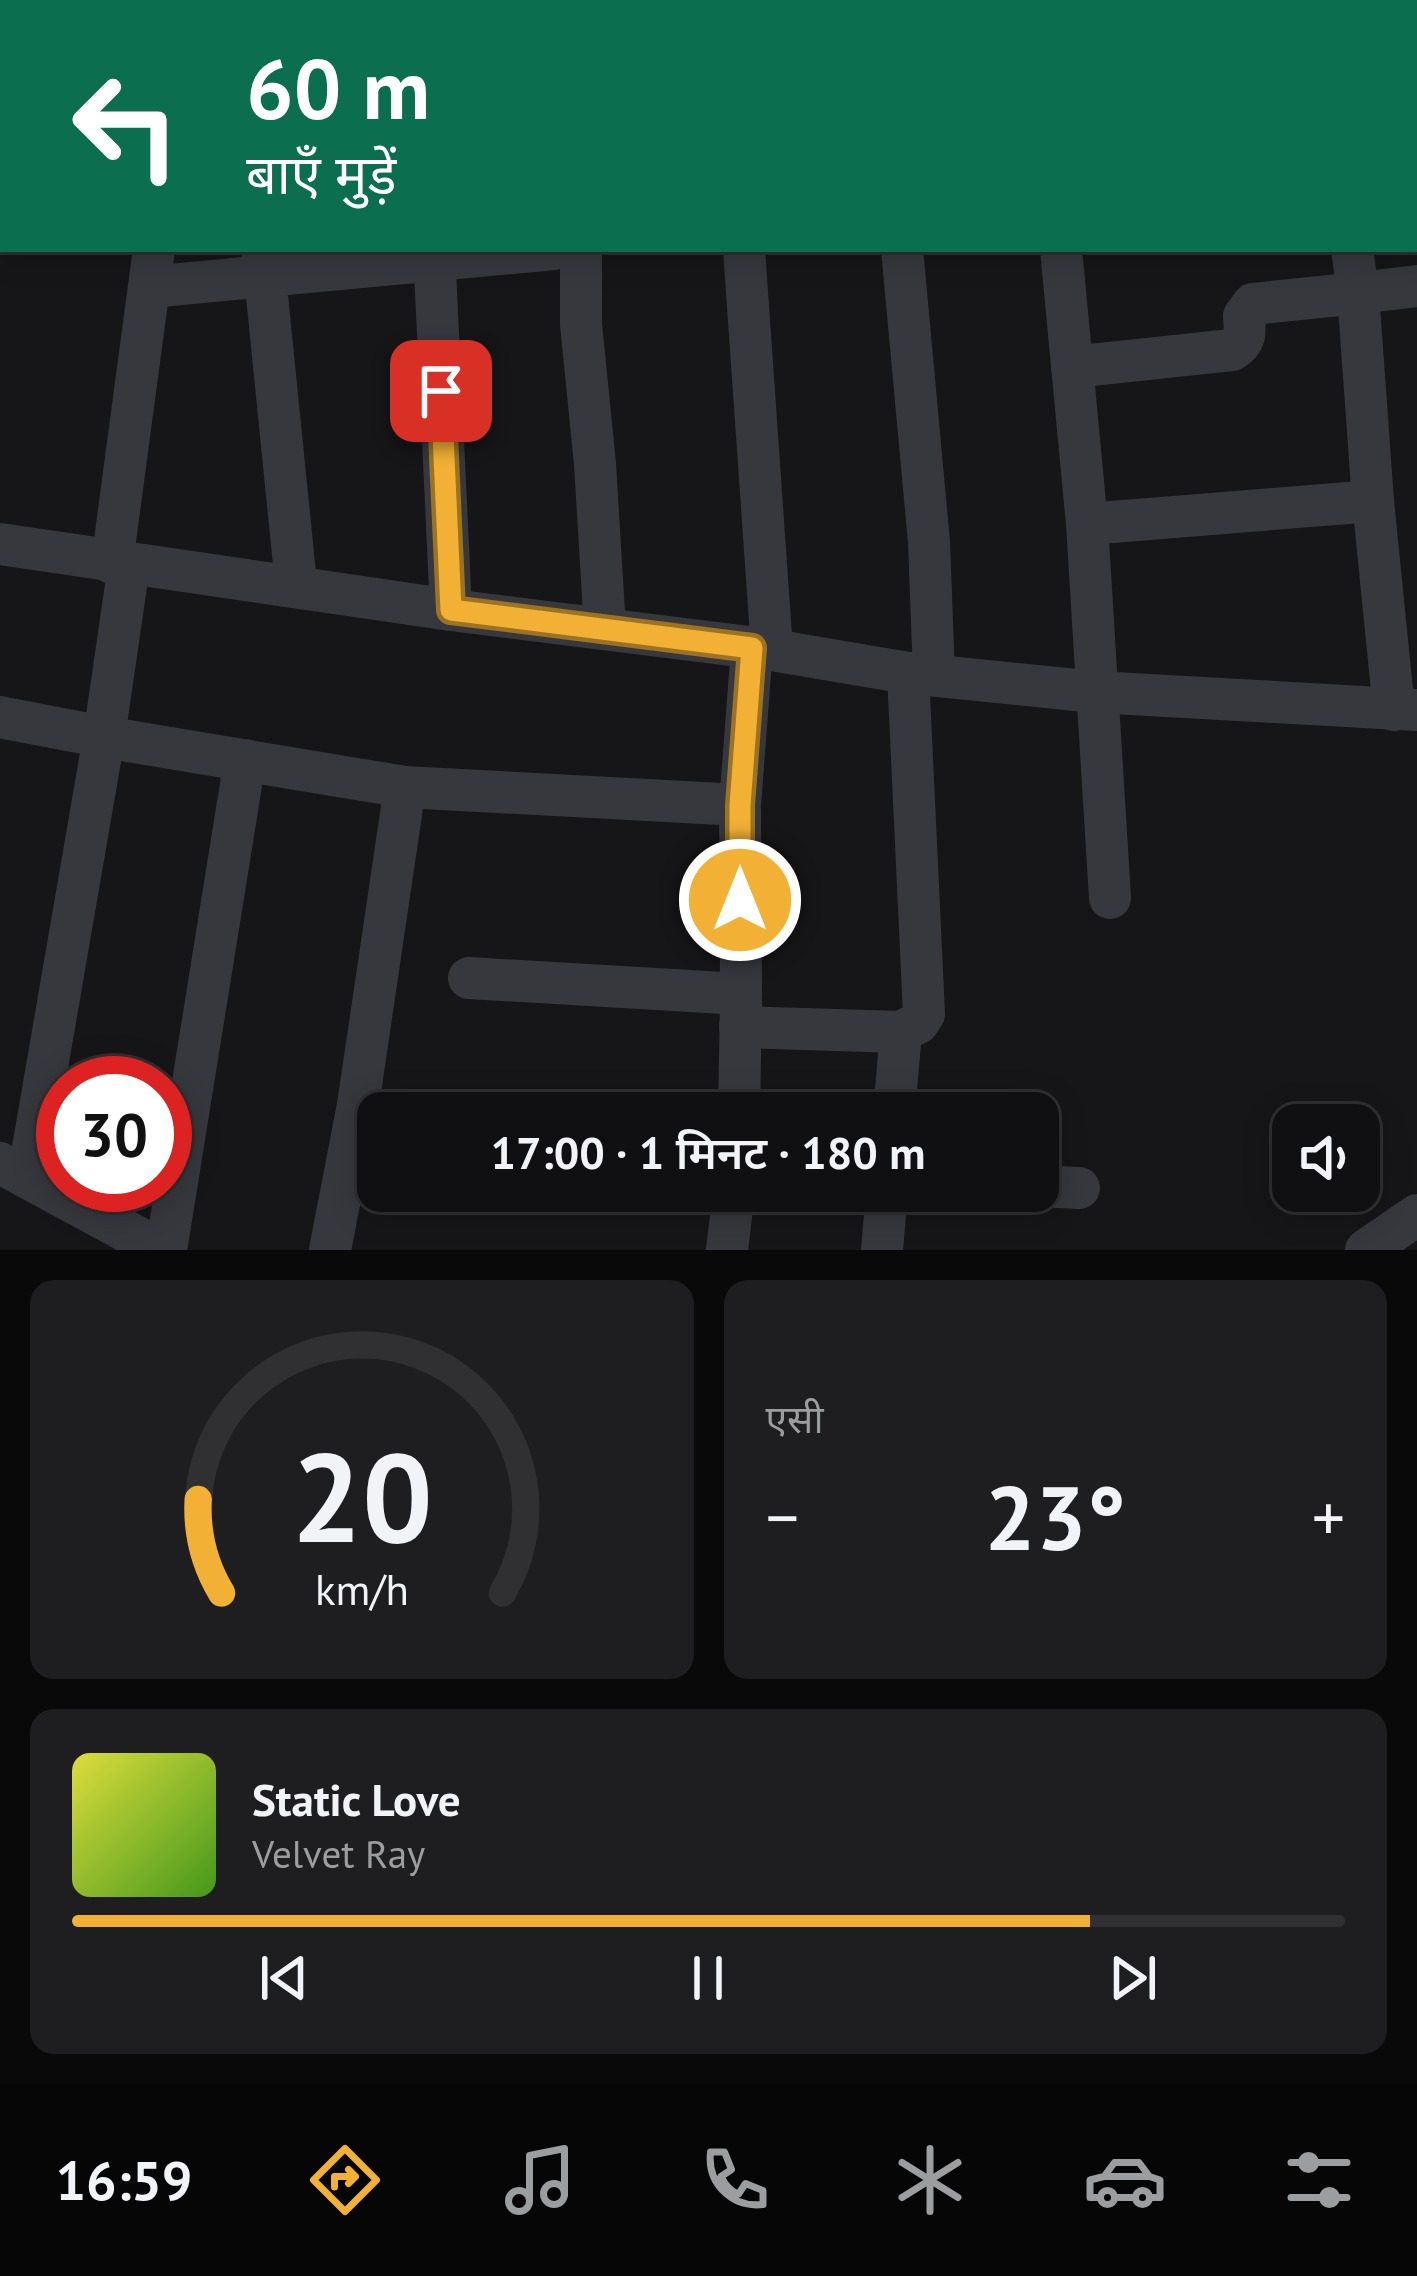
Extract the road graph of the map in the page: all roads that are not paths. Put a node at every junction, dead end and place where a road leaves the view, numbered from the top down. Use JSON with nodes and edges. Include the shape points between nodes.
{"nodes":[{"id":1,"x":482,"y":252,"type":"edge"},
{"id":2,"x":581,"y":252,"type":"edge"},
{"id":3,"x":744,"y":252,"type":"edge"},
{"id":4,"x":902,"y":252,"type":"edge"},
{"id":5,"x":1061,"y":252,"type":"edge"},
{"id":6,"x":1352,"y":252,"type":"edge"},
{"id":7,"x":434,"y":254,"type":"edge"},
{"id":8,"x":263,"y":262,"type":"edge"},
{"id":9,"x":152,"y":268,"type":"edge"},
{"id":10,"x":1417,"y":286,"type":"edge"},
{"id":11,"x":1358,"y":292,"type":"junction"},
{"id":12,"x":1072,"y":367,"type":"junction"},
{"id":13,"x":1373,"y":501,"type":"junction"},
{"id":14,"x":1087,"y":524,"type":"junction"},
{"id":15,"x":0,"y":544,"type":"edge"},
{"id":16,"x":121,"y":564,"type":"junction"},
{"id":17,"x":296,"y":584,"type":"junction"},
{"id":18,"x":451,"y":610,"type":"junction"},
{"id":19,"x":605,"y":629,"type":"junction"},
{"id":20,"x":762,"y":649,"type":"junction"},
{"id":21,"x":921,"y":674,"type":"junction"},
{"id":22,"x":1096,"y":692,"type":"junction"},
{"id":23,"x":1406,"y":710,"type":"edge"},
{"id":24,"x":0,"y":717,"type":"edge"},
{"id":25,"x":104,"y":737,"type":"junction"},
{"id":26,"x":245,"y":760,"type":"junction"},
{"id":27,"x":405,"y":787,"type":"junction"},
{"id":28,"x":740,"y":805,"type":"junction"},
{"id":29,"x":1110,"y":898,"type":"dead end"},
{"id":30,"x":469,"y":978,"type":"dead end"},
{"id":31,"x":740,"y":1010,"type":"junction"},
{"id":32,"x":901,"y":1032,"type":"junction"},
{"id":33,"x":370,"y":1092,"type":"edge"},
{"id":34,"x":739,"y":1092,"type":"edge"},
{"id":35,"x":896,"y":1092,"type":"edge"},
{"id":36,"x":357,"y":1166,"type":"edge"},
{"id":37,"x":14,"y":1170,"type":"edge"},
{"id":38,"x":732,"y":1212,"type":"edge"},
{"id":39,"x":885,"y":1212,"type":"edge"},
{"id":40,"x":1417,"y":1215,"type":"edge"},
{"id":41,"x":163,"y":1250,"type":"edge"},
{"id":42,"x":331,"y":1250,"type":"edge"},
{"id":43,"x":727,"y":1250,"type":"edge"},
{"id":44,"x":882,"y":1250,"type":"edge"},
{"id":45,"x":1366,"y":1250,"type":"edge"}],
"edges":[{"from":1,"to":7,"type":"street"},
{"from":2,"to":19,"type":"street"},
{"from":3,"to":20,"type":"street"},
{"from":4,"to":21,"type":"street","via":[[929,542]]},
{"from":5,"to":12,"type":"street"},
{"from":6,"to":11,"type":"street"},
{"from":7,"to":8,"type":"street"},
{"from":7,"to":18,"type":"street"},
{"from":8,"to":9,"type":"street"},
{"from":8,"to":17,"type":"street"},
{"from":9,"to":16,"type":"street"},
{"from":10,"to":11,"type":"street"},
{"from":11,"to":12,"type":"street","via":[[1253,304],[1242,344],[1232,350]]},
{"from":11,"to":13,"type":"street"},
{"from":12,"to":14,"type":"street"},
{"from":13,"to":14,"type":"street"},
{"from":13,"to":23,"type":"street"},
{"from":14,"to":22,"type":"street"},
{"from":15,"to":16,"type":"street"},
{"from":16,"to":17,"type":"street"},
{"from":16,"to":25,"type":"street"},
{"from":17,"to":18,"type":"street"},
{"from":18,"to":19,"type":"street"},
{"from":19,"to":20,"type":"street"},
{"from":20,"to":21,"type":"street"},
{"from":20,"to":28,"type":"street"},
{"from":21,"to":22,"type":"street"},
{"from":21,"to":32,"type":"street","via":[[924,1014]]},
{"from":22,"to":23,"type":"street"},
{"from":22,"to":29,"type":"street"},
{"from":24,"to":25,"type":"street"},
{"from":25,"to":26,"type":"street"},
{"from":25,"to":37,"type":"street"},
{"from":26,"to":27,"type":"street"},
{"from":26,"to":41,"type":"street"},
{"from":27,"to":28,"type":"street"},
{"from":27,"to":33,"type":"street"},
{"from":28,"to":31,"type":"street"},
{"from":30,"to":31,"type":"street"},
{"from":31,"to":32,"type":"street"},
{"from":31,"to":34,"type":"street"},
{"from":32,"to":35,"type":"street"},
{"from":36,"to":42,"type":"street"},
{"from":37,"to":41,"type":"street"},
{"from":38,"to":43,"type":"street"},
{"from":39,"to":44,"type":"street"},
{"from":40,"to":45,"type":"street"}]}
